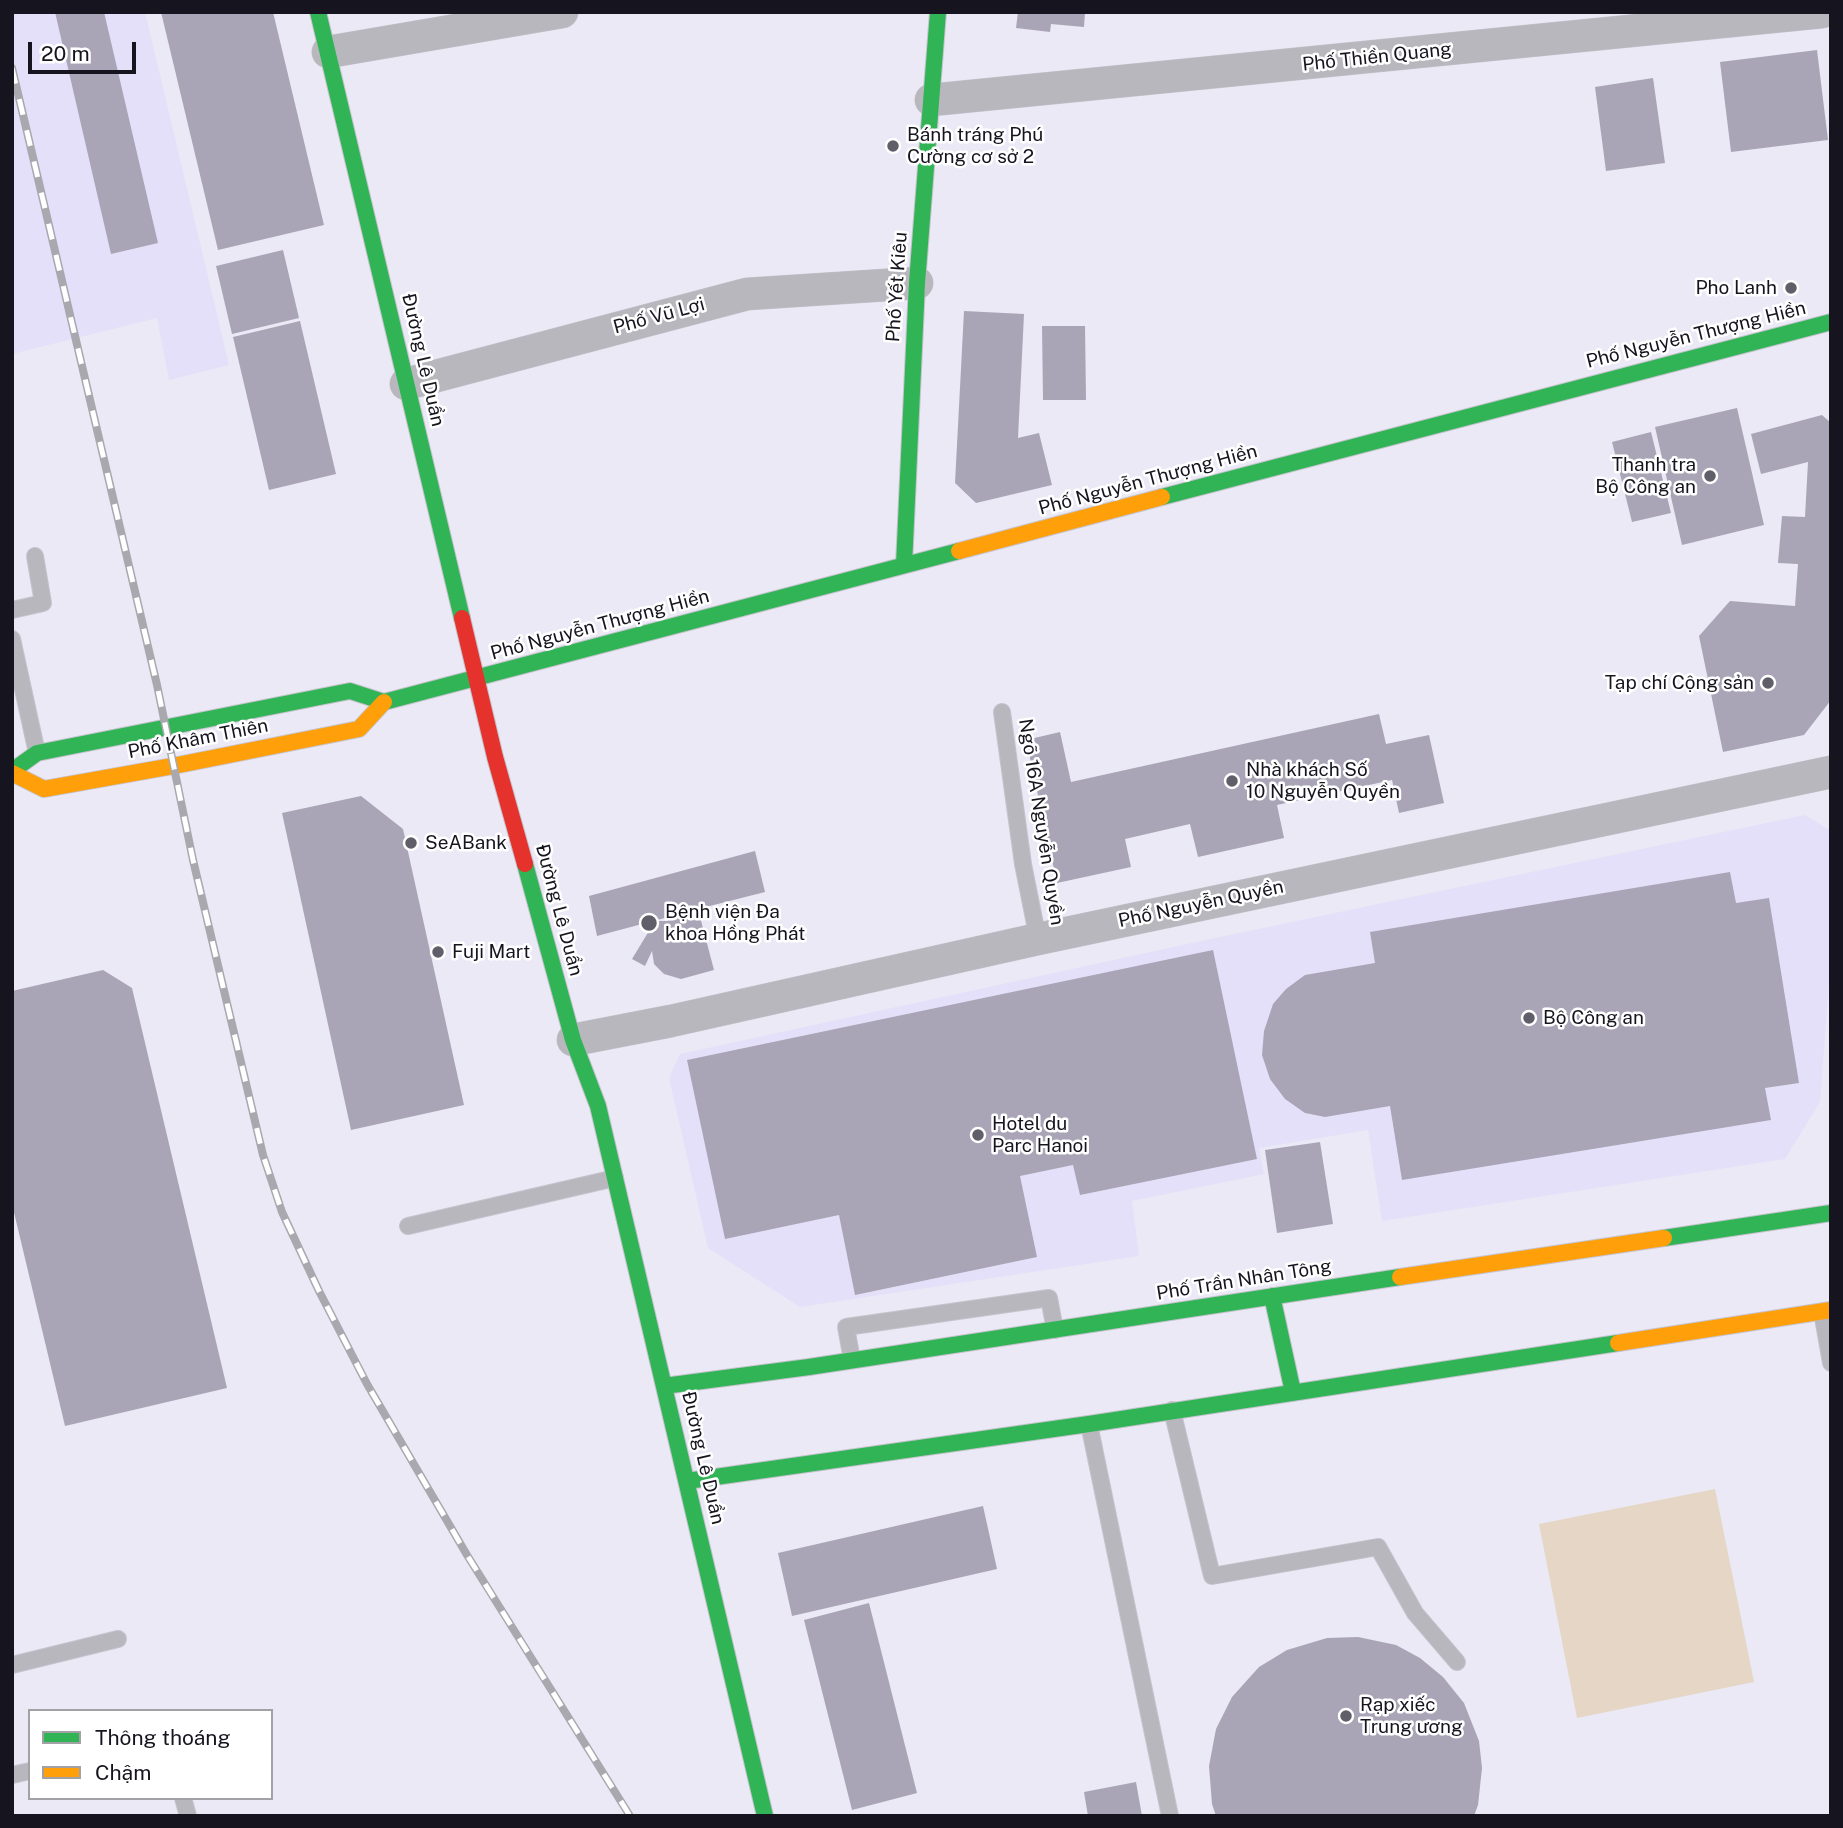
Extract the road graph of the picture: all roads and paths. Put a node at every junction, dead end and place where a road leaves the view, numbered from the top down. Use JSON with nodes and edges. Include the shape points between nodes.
{"nodes":[{"id":1,"x":318,"y":12,"type":"edge"},
{"id":2,"x":562,"y":12,"type":"edge"},
{"id":3,"x":938,"y":12,"type":"edge"},
{"id":4,"x":1822,"y":12,"type":"edge"},
{"id":5,"x":328,"y":52,"type":"junction"},
{"id":6,"x":931,"y":100,"type":"junction"},
{"id":7,"x":917,"y":283,"type":"junction"},
{"id":8,"x":1831,"y":322,"type":"edge"},
{"id":9,"x":406,"y":384,"type":"junction"},
{"id":10,"x":35,"y":556,"type":"dead end"},
{"id":11,"x":904,"y":565,"type":"junction"},
{"id":12,"x":12,"y":610,"type":"edge"},
{"id":13,"x":12,"y":639,"type":"edge"},
{"id":14,"x":476,"y":679,"type":"junction"},
{"id":15,"x":384,"y":702,"type":"junction"},
{"id":16,"x":1002,"y":712,"type":"dead end"},
{"id":17,"x":37,"y":753,"type":"junction"},
{"id":18,"x":12,"y":772,"type":"edge"},
{"id":19,"x":1831,"y":772,"type":"edge"},
{"id":20,"x":1038,"y":939,"type":"junction"},
{"id":21,"x":573,"y":1040,"type":"junction"},
{"id":22,"x":615,"y":1178,"type":"junction"},
{"id":23,"x":1831,"y":1213,"type":"edge"},
{"id":24,"x":408,"y":1226,"type":"dead end"},
{"id":25,"x":1272,"y":1296,"type":"junction"},
{"id":26,"x":1826,"y":1311,"type":"edge"},
{"id":27,"x":1055,"y":1330,"type":"junction"},
{"id":28,"x":852,"y":1360,"type":"junction"},
{"id":29,"x":1831,"y":1363,"type":"edge"},
{"id":30,"x":664,"y":1386,"type":"junction"},
{"id":31,"x":1293,"y":1391,"type":"junction"},
{"id":32,"x":1172,"y":1410,"type":"junction"},
{"id":33,"x":1089,"y":1424,"type":"junction"},
{"id":34,"x":687,"y":1481,"type":"junction"},
{"id":35,"x":118,"y":1639,"type":"dead end"},
{"id":36,"x":1457,"y":1662,"type":"dead end"},
{"id":37,"x":12,"y":1665,"type":"edge"},
{"id":38,"x":765,"y":1816,"type":"edge"},
{"id":39,"x":1170,"y":1816,"type":"edge"}],
"edges":[{"from":1,"to":5,"type":"street","name":"Đường Lê Duẩn"},
{"from":2,"to":5,"type":"street"},
{"from":3,"to":6,"type":"street","name":"Phố Yết Kiêu"},
{"from":4,"to":6,"type":"street","name":"Phố Thiền Quang"},
{"from":5,"to":9,"type":"street","name":"Đường Lê Duẩn"},
{"from":6,"to":7,"type":"street","name":"Phố Yết Kiêu"},
{"from":7,"to":9,"type":"street","name":"Phố Vũ Lợi","via":[[747,293]]},
{"from":7,"to":11,"type":"street","name":"Phố Yết Kiêu"},
{"from":8,"to":11,"type":"street","name":"Phố Nguyễn Thượng Hiền"},
{"from":9,"to":14,"type":"street","name":"Đường Lê Duẩn"},
{"from":10,"to":12,"type":"lane","via":[[43,603]]},
{"from":11,"to":14,"type":"street","name":"Phố Nguyễn Thượng Hiền"},
{"from":13,"to":17,"type":"lane"},
{"from":14,"to":15,"type":"street"},
{"from":14,"to":21,"type":"street","name":"Đường Lê Duẩn"},
{"from":15,"to":17,"type":"street","name":"Phố Khâm Thiên","via":[[350,691]]},
{"from":15,"to":18,"type":"street","name":"Phố Khâm Thiên","via":[[359,729],[173,766],[44,789]]},
{"from":16,"to":20,"type":"lane","name":"Ngõ 16A Nguyễn Quyền"},
{"from":17,"to":18,"type":"street","name":"Phố Khâm Thiên"},
{"from":19,"to":20,"type":"street","name":"Phố Nguyễn Quyền"},
{"from":20,"to":21,"type":"street","name":"Phố Nguyễn Quyền"},
{"from":21,"to":22,"type":"street","name":"Đường Lê Duẩn","via":[[598,1106]]},
{"from":22,"to":24,"type":"lane"},
{"from":22,"to":30,"type":"street","name":"Đường Lê Duẩn"},
{"from":23,"to":25,"type":"street","name":"Phố Trần Nhân Tông"},
{"from":25,"to":27,"type":"street","name":"Phố Trần Nhân Tông"},
{"from":25,"to":31,"type":"street"},
{"from":26,"to":29,"type":"lane"},
{"from":26,"to":31,"type":"street"},
{"from":27,"to":28,"type":"street","name":"Phố Trần Nhân Tông"},
{"from":27,"to":28,"type":"lane","via":[[1049,1298],[846,1327]]},
{"from":28,"to":30,"type":"street","name":"Phố Trần Nhân Tông"},
{"from":30,"to":34,"type":"street","name":"Đường Lê Duẩn"},
{"from":31,"to":32,"type":"street"},
{"from":32,"to":33,"type":"street"},
{"from":32,"to":36,"type":"lane","via":[[1212,1576],[1378,1546],[1415,1613]]},
{"from":33,"to":34,"type":"street"},
{"from":33,"to":39,"type":"lane"},
{"from":34,"to":38,"type":"street","name":"Đường Lê Duẩn"},
{"from":35,"to":37,"type":"lane"}]}
